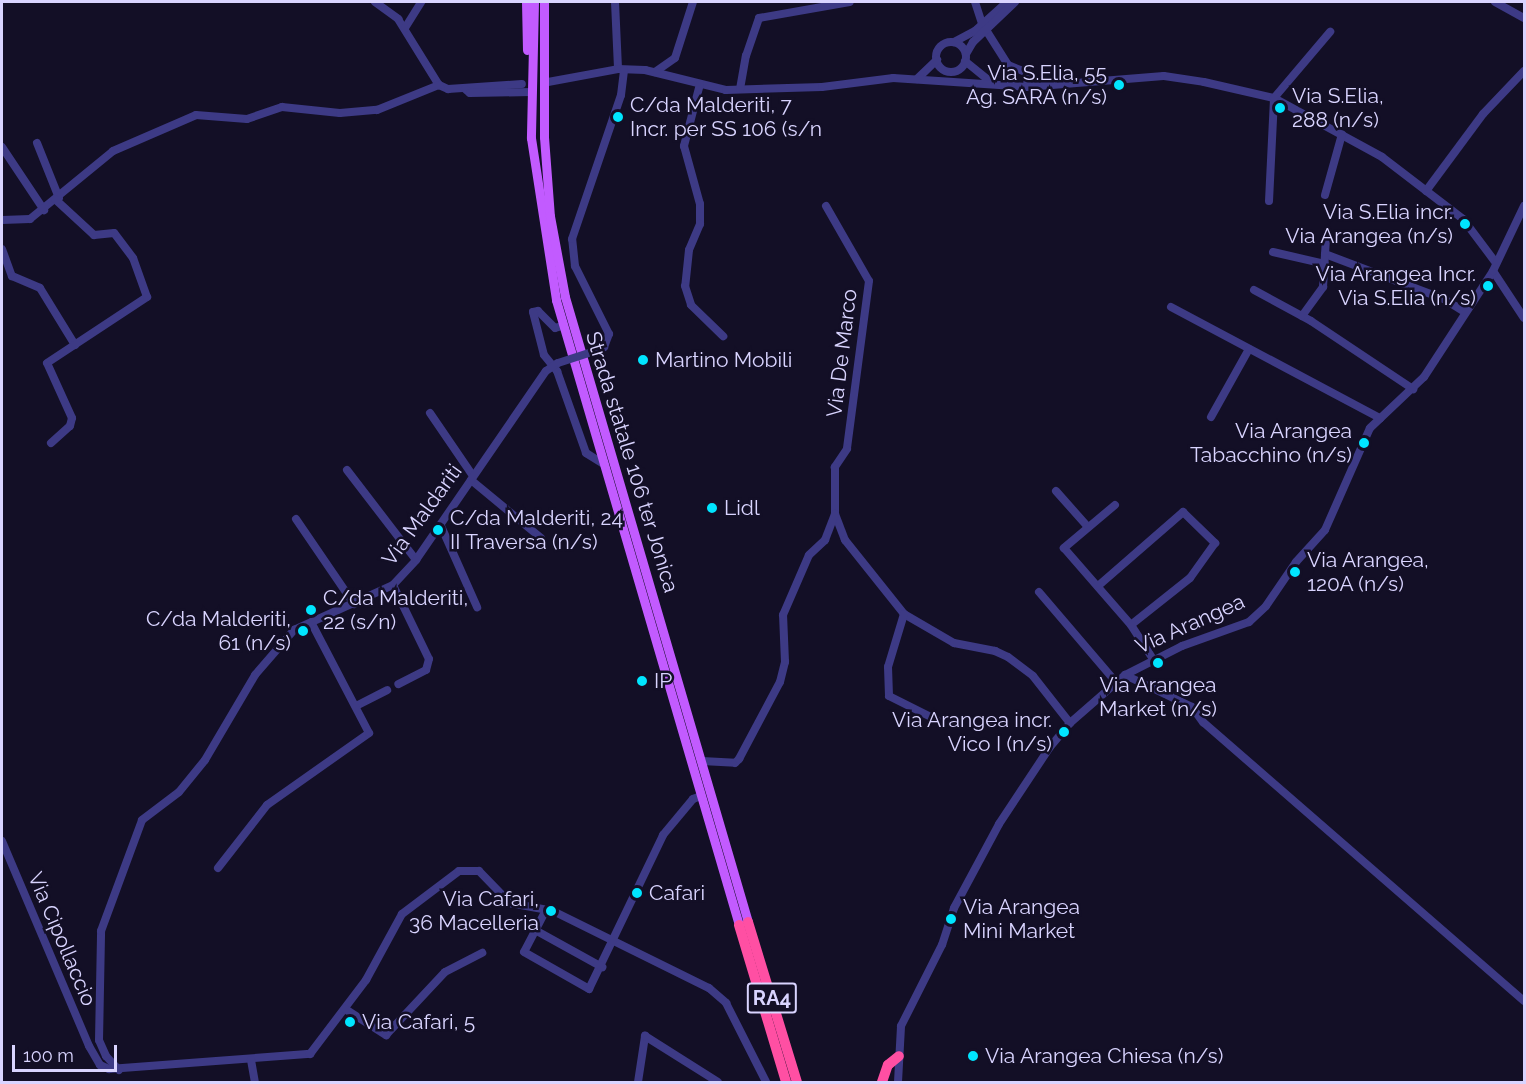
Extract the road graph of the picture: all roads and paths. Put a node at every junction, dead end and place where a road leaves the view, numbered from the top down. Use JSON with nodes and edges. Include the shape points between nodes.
{"nodes":[{"id":1,"x":375,"y":2,"type":"edge"},
{"id":2,"x":421,"y":2,"type":"edge"},
{"id":3,"x":526,"y":2,"type":"edge"},
{"id":4,"x":534,"y":2,"type":"edge"},
{"id":5,"x":544,"y":2,"type":"edge"},
{"id":6,"x":615,"y":2,"type":"edge"},
{"id":7,"x":693,"y":2,"type":"edge"},
{"id":8,"x":850,"y":2,"type":"edge"},
{"id":9,"x":975,"y":2,"type":"edge"},
{"id":10,"x":1006,"y":2,"type":"edge"},
{"id":11,"x":1015,"y":2,"type":"edge"},
{"id":12,"x":1495,"y":2,"type":"edge"},
{"id":13,"x":817,"y":5,"type":"edge"},
{"id":14,"x":1524,"y":18,"type":"edge"},
{"id":15,"x":984,"y":27,"type":"junction"},
{"id":16,"x":405,"y":28,"type":"junction"},
{"id":17,"x":1330,"y":32,"type":"dead end"},
{"id":18,"x":954,"y":42,"type":"junction"},
{"id":19,"x":533,"y":59,"type":"junction"},
{"id":20,"x":937,"y":60,"type":"junction"},
{"id":21,"x":964,"y":61,"type":"junction"},
{"id":22,"x":942,"y":68,"type":"junction"},
{"id":23,"x":621,"y":70,"type":"junction"},
{"id":24,"x":1524,"y":71,"type":"edge"},
{"id":25,"x":655,"y":72,"type":"junction"},
{"id":26,"x":916,"y":79,"type":"junction"},
{"id":27,"x":548,"y":82,"type":"dead end"},
{"id":28,"x":522,"y":84,"type":"dead end"},
{"id":29,"x":700,"y":84,"type":"junction"},
{"id":30,"x":993,"y":84,"type":"junction"},
{"id":31,"x":439,"y":85,"type":"junction"},
{"id":32,"x":1027,"y":87,"type":"junction"},
{"id":33,"x":465,"y":88,"type":"junction"},
{"id":34,"x":740,"y":89,"type":"junction"},
{"id":35,"x":531,"y":92,"type":"junction"},
{"id":36,"x":1274,"y":98,"type":"junction"},
{"id":37,"x":1342,"y":135,"type":"junction"},
{"id":38,"x":37,"y":143,"type":"dead end"},
{"id":39,"x":2,"y":147,"type":"edge"},
{"id":40,"x":1426,"y":190,"type":"junction"},
{"id":41,"x":1325,"y":195,"type":"dead end"},
{"id":42,"x":58,"y":199,"type":"junction"},
{"id":43,"x":1269,"y":201,"type":"dead end"},
{"id":44,"x":826,"y":206,"type":"dead end"},
{"id":45,"x":1524,"y":206,"type":"edge"},
{"id":46,"x":44,"y":210,"type":"junction"},
{"id":47,"x":2,"y":220,"type":"edge"},
{"id":48,"x":1326,"y":238,"type":"dead end"},
{"id":49,"x":2,"y":249,"type":"edge"},
{"id":50,"x":1273,"y":252,"type":"dead end"},
{"id":51,"x":1325,"y":254,"type":"junction"},
{"id":52,"x":1496,"y":263,"type":"junction"},
{"id":53,"x":1325,"y":264,"type":"junction"},
{"id":54,"x":1493,"y":271,"type":"junction"},
{"id":55,"x":1254,"y":290,"type":"dead end"},
{"id":56,"x":1171,"y":307,"type":"dead end"},
{"id":57,"x":1466,"y":312,"type":"junction"},
{"id":58,"x":1302,"y":316,"type":"junction"},
{"id":59,"x":1524,"y":318,"type":"edge"},
{"id":60,"x":562,"y":326,"type":"junction"},
{"id":61,"x":723,"y":336,"type":"dead end"},
{"id":62,"x":75,"y":345,"type":"junction"},
{"id":63,"x":1250,"y":349,"type":"junction"},
{"id":64,"x":555,"y":364,"type":"junction"},
{"id":65,"x":1413,"y":389,"type":"junction"},
{"id":66,"x":430,"y":413,"type":"dead end"},
{"id":67,"x":1211,"y":417,"type":"dead end"},
{"id":68,"x":1380,"y":418,"type":"junction"},
{"id":69,"x":51,"y":443,"type":"dead end"},
{"id":70,"x":602,"y":463,"type":"junction"},
{"id":71,"x":347,"y":470,"type":"dead end"},
{"id":72,"x":472,"y":478,"type":"junction"},
{"id":73,"x":1056,"y":491,"type":"dead end"},
{"id":74,"x":1115,"y":505,"type":"dead end"},
{"id":75,"x":835,"y":514,"type":"junction"},
{"id":76,"x":296,"y":519,"type":"dead end"},
{"id":77,"x":441,"y":526,"type":"junction"},
{"id":78,"x":1089,"y":527,"type":"junction"},
{"id":79,"x":541,"y":538,"type":"dead end"},
{"id":80,"x":416,"y":560,"type":"junction"},
{"id":81,"x":393,"y":585,"type":"junction"},
{"id":82,"x":1098,"y":586,"type":"junction"},
{"id":83,"x":1039,"y":592,"type":"dead end"},
{"id":84,"x":354,"y":604,"type":"junction"},
{"id":85,"x":477,"y":607,"type":"dead end"},
{"id":86,"x":904,"y":614,"type":"junction"},
{"id":87,"x":311,"y":622,"type":"junction"},
{"id":88,"x":1131,"y":625,"type":"junction"},
{"id":89,"x":1153,"y":659,"type":"junction"},
{"id":90,"x":1125,"y":675,"type":"junction"},
{"id":91,"x":1116,"y":682,"type":"junction"},
{"id":92,"x":398,"y":684,"type":"dead end"},
{"id":93,"x":387,"y":690,"type":"dead end"},
{"id":94,"x":356,"y":706,"type":"junction"},
{"id":95,"x":941,"y":722,"type":"dead end"},
{"id":96,"x":1070,"y":723,"type":"junction"},
{"id":97,"x":702,"y":761,"type":"junction"},
{"id":98,"x":701,"y":796,"type":"junction"},
{"id":99,"x":2,"y":841,"type":"edge"},
{"id":100,"x":218,"y":868,"type":"dead end"},
{"id":101,"x":546,"y":910,"type":"junction"},
{"id":102,"x":744,"y":923,"type":"junction"},
{"id":103,"x":535,"y":930,"type":"junction"},
{"id":104,"x":616,"y":941,"type":"junction"},
{"id":105,"x":482,"y":953,"type":"dead end"},
{"id":106,"x":602,"y":967,"type":"junction"},
{"id":107,"x":1524,"y":1001,"type":"edge"},
{"id":108,"x":345,"y":1009,"type":"junction"},
{"id":109,"x":898,"y":1056,"type":"junction"},
{"id":110,"x":778,"y":1059,"type":"junction"},
{"id":111,"x":251,"y":1060,"type":"junction"},
{"id":112,"x":118,"y":1070,"type":"junction"},
{"id":113,"x":255,"y":1083,"type":"edge"},
{"id":114,"x":638,"y":1083,"type":"edge"},
{"id":115,"x":718,"y":1083,"type":"edge"},
{"id":116,"x":766,"y":1083,"type":"edge"},
{"id":117,"x":779,"y":1083,"type":"edge"},
{"id":118,"x":786,"y":1083,"type":"edge"},
{"id":119,"x":797,"y":1083,"type":"edge"},
{"id":120,"x":882,"y":1083,"type":"edge"},
{"id":121,"x":898,"y":1083,"type":"edge"}],
"edges":[{"from":1,"to":16,"type":"street"},
{"from":2,"to":16,"type":"street"},
{"from":3,"to":19,"type":"main road","via":[[528,52]]},
{"from":4,"to":19,"type":"main road","name":"Strada statale 106 ter Jonica"},
{"from":5,"to":97,"type":"main road","name":"Strada statale 106 ter Jonica","via":[[544,137],[550,216],[565,297]]},
{"from":6,"to":23,"type":"street"},
{"from":7,"to":25,"type":"street","via":[[675,58]]},
{"from":8,"to":13,"type":"street"},
{"from":9,"to":15,"type":"street"},
{"from":10,"to":15,"type":"street"},
{"from":11,"to":15,"type":"street"},
{"from":12,"to":14,"type":"street"},
{"from":13,"to":34,"type":"street","via":[[766,15],[756,21]]},
{"from":15,"to":18,"type":"street"},
{"from":15,"to":21,"type":"street"},
{"from":15,"to":32,"type":"street","via":[[1008,65],[1028,73]]},
{"from":16,"to":31,"type":"street"},
{"from":17,"to":36,"type":"street"},
{"from":18,"to":20,"type":"street","via":[[939,49]]},
{"from":18,"to":21,"type":"street"},
{"from":19,"to":35,"type":"main road","name":"Strada statale 106 ter Jonica"},
{"from":20,"to":22,"type":"street"},
{"from":20,"to":26,"type":"street"},
{"from":21,"to":22,"type":"street","via":[[951,72]]},
{"from":21,"to":30,"type":"street"},
{"from":22,"to":26,"type":"street"},
{"from":23,"to":25,"type":"street"},
{"from":23,"to":27,"type":"street"},
{"from":23,"to":64,"type":"street","bridge":true,"via":[[621,95],[572,239],[575,266],[609,334],[604,348]]},
{"from":24,"to":40,"type":"street","via":[[1483,114]]},
{"from":25,"to":29,"type":"street"},
{"from":26,"to":30,"type":"street"},
{"from":26,"to":34,"type":"street"},
{"from":28,"to":33,"type":"street"},
{"from":29,"to":34,"type":"street"},
{"from":29,"to":61,"type":"street","via":[[684,146],[700,214],[698,231],[689,250],[685,286],[690,305]]},
{"from":30,"to":32,"type":"street"},
{"from":31,"to":33,"type":"street"},
{"from":31,"to":42,"type":"street","via":[[377,110],[340,113],[282,107],[247,119],[196,115],[113,151]]},
{"from":32,"to":36,"type":"street","via":[[1164,76]]},
{"from":33,"to":35,"type":"street","via":[[470,93]]},
{"from":35,"to":60,"type":"main road","name":"Strada statale 106 ter Jonica","via":[[531,138],[541,218]]},
{"from":36,"to":37,"type":"street"},
{"from":36,"to":43,"type":"street"},
{"from":37,"to":40,"type":"street"},
{"from":37,"to":41,"type":"street"},
{"from":38,"to":42,"type":"street"},
{"from":39,"to":46,"type":"street"},
{"from":40,"to":52,"type":"street","via":[[1463,219]]},
{"from":42,"to":46,"type":"street"},
{"from":42,"to":62,"type":"street","via":[[94,235],[114,233],[133,258],[147,297]]},
{"from":44,"to":75,"type":"street","name":"Via De Marco","via":[[869,281],[847,449],[835,466]]},
{"from":45,"to":52,"type":"street","name":"Via Arangea"},
{"from":46,"to":47,"type":"street","via":[[25,220]]},
{"from":48,"to":51,"type":"street"},
{"from":49,"to":62,"type":"street","via":[[12,276],[40,288]]},
{"from":50,"to":53,"type":"street"},
{"from":51,"to":53,"type":"street"},
{"from":51,"to":57,"type":"street","via":[[1444,299]]},
{"from":52,"to":54,"type":"street","name":"Via Arangea"},
{"from":53,"to":58,"type":"street","via":[[1323,287]]},
{"from":54,"to":57,"type":"street","name":"Via Arangea"},
{"from":54,"to":59,"type":"street"},
{"from":55,"to":58,"type":"street"},
{"from":56,"to":63,"type":"street"},
{"from":57,"to":65,"type":"street","name":"Via Arangea"},
{"from":58,"to":65,"type":"street"},
{"from":60,"to":64,"type":"street","via":[[555,328],[538,310],[533,312],[544,355]]},
{"from":60,"to":70,"type":"main road","name":"Strada statale 106 ter Jonica"},
{"from":62,"to":69,"type":"street","via":[[47,363],[72,418],[70,426]]},
{"from":63,"to":67,"type":"street"},
{"from":63,"to":68,"type":"street"},
{"from":64,"to":70,"type":"street","via":[[586,453]]},
{"from":64,"to":72,"type":"street","name":"Via Maldariti"},
{"from":65,"to":68,"type":"street","name":"Via Arangea"},
{"from":66,"to":72,"type":"street"},
{"from":68,"to":89,"type":"street","name":"Via Arangea","via":[[1370,428],[1325,530],[1296,562],[1266,606],[1243,625]]},
{"from":70,"to":98,"type":"main road","name":"Strada statale 106 ter Jonica"},
{"from":71,"to":80,"type":"street"},
{"from":72,"to":77,"type":"street","name":"Via Maldariti"},
{"from":72,"to":79,"type":"street"},
{"from":73,"to":78,"type":"street"},
{"from":74,"to":78,"type":"street"},
{"from":75,"to":86,"type":"street","via":[[852,554]]},
{"from":75,"to":97,"type":"street","via":[[825,540],[809,555],[783,615],[785,662],[780,682],[745,749],[735,763]]},
{"from":76,"to":84,"type":"street"},
{"from":77,"to":80,"type":"street","name":"Via Maldariti"},
{"from":77,"to":85,"type":"street"},
{"from":78,"to":82,"type":"street","via":[[1064,548]]},
{"from":80,"to":81,"type":"street","name":"Via Maldariti"},
{"from":81,"to":84,"type":"street","name":"Via Maldariti"},
{"from":81,"to":92,"type":"street","via":[[429,659],[426,670]]},
{"from":82,"to":88,"type":"street"},
{"from":82,"to":88,"type":"street","via":[[1183,512],[1215,543],[1190,578]]},
{"from":83,"to":91,"type":"street"},
{"from":84,"to":87,"type":"street","name":"Via Maldariti"},
{"from":86,"to":95,"type":"street","via":[[888,667],[889,696]]},
{"from":86,"to":96,"type":"street","via":[[954,643],[1008,657],[1033,676]]},
{"from":87,"to":94,"type":"street"},
{"from":87,"to":112,"type":"street","name":"Via Maldariti","via":[[294,630],[279,644],[255,675],[205,760],[179,792],[142,820],[130,844],[101,931],[99,1040]]},
{"from":88,"to":89,"type":"street"},
{"from":89,"to":90,"type":"street","name":"Via Arangea"},
{"from":90,"to":91,"type":"street","name":"Via Arangea"},
{"from":90,"to":107,"type":"street","via":[[1192,707],[1203,722]]},
{"from":91,"to":96,"type":"street","name":"Via Arangea"},
{"from":93,"to":94,"type":"street"},
{"from":94,"to":100,"type":"street","via":[[369,733],[267,805]]},
{"from":96,"to":109,"type":"street","name":"Via Arangea","via":[[999,824],[954,908],[942,945],[901,1026]]},
{"from":97,"to":102,"type":"main road","name":"Strada statale 106 ter Jonica"},
{"from":98,"to":102,"type":"main road","name":"Strada statale 106 ter Jonica"},
{"from":98,"to":104,"type":"street","via":[[693,799],[663,835]]},
{"from":99,"to":112,"type":"street","name":"Via Cipollaccio","via":[[89,1046],[100,1065]]},
{"from":101,"to":103,"type":"street"},
{"from":101,"to":104,"type":"street"},
{"from":101,"to":108,"type":"street","via":[[510,903],[479,871],[459,871],[402,914]]},
{"from":102,"to":110,"type":"highway","number":"RA4"},
{"from":102,"to":119,"type":"highway","number":"RA4"},
{"from":103,"to":106,"type":"street"},
{"from":103,"to":106,"type":"street","via":[[524,952],[589,989]]},
{"from":104,"to":106,"type":"street"},
{"from":104,"to":116,"type":"street","via":[[709,988],[726,1003]]},
{"from":105,"to":108,"type":"street","via":[[445,972],[386,1035]]},
{"from":108,"to":111,"type":"street","via":[[310,1054]]},
{"from":109,"to":120,"type":"highway","via":[[888,1065]]},
{"from":109,"to":121,"type":"street","name":"Via Arangea"},
{"from":110,"to":117,"type":"highway"},
{"from":110,"to":118,"type":"highway","number":"RA4"},
{"from":111,"to":112,"type":"street"},
{"from":111,"to":113,"type":"street"},
{"from":114,"to":115,"type":"street","via":[[645,1036]]}]}
